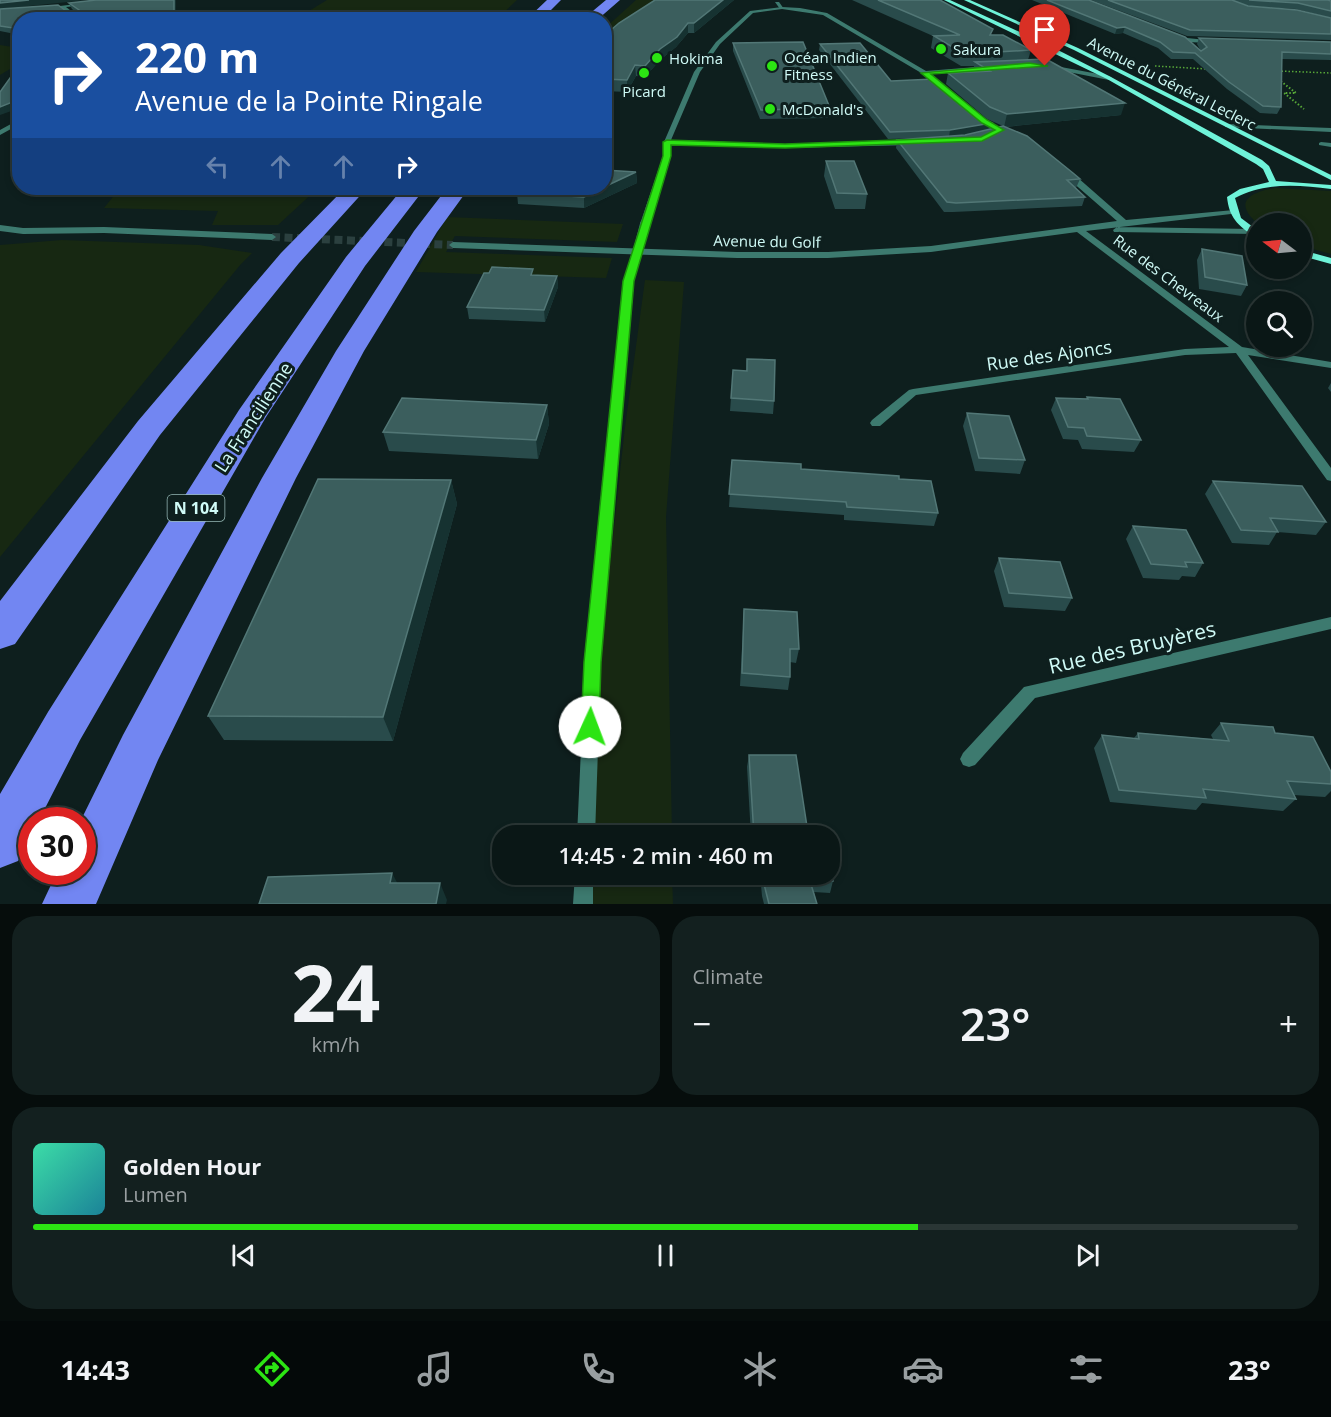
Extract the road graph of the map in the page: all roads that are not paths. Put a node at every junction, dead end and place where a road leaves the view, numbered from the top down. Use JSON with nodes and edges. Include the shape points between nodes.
{"nodes":[{"id":1,"x":555,"y":0,"type":"edge"},
{"id":2,"x":614,"y":0,"type":"edge"},
{"id":3,"x":627,"y":0,"type":"edge"},
{"id":4,"x":946,"y":0,"type":"edge"},
{"id":5,"x":966,"y":0,"type":"edge"},
{"id":6,"x":97,"y":3,"type":"edge"},
{"id":7,"x":63,"y":7,"type":"junction"},
{"id":8,"x":42,"y":9,"type":"edge"},
{"id":9,"x":70,"y":12,"type":"edge"},
{"id":10,"x":541,"y":12,"type":"edge"},
{"id":11,"x":598,"y":12,"type":"edge"},
{"id":12,"x":612,"y":12,"type":"edge"},
{"id":13,"x":1167,"y":33,"type":"edge"},
{"id":14,"x":1186,"y":40,"type":"junction"},
{"id":15,"x":1218,"y":41,"type":"edge"},
{"id":16,"x":1046,"y":46,"type":"junction"},
{"id":17,"x":1192,"y":47,"type":"edge"},
{"id":18,"x":994,"y":68,"type":"edge"},
{"id":19,"x":925,"y":73,"type":"junction"},
{"id":20,"x":1109,"y":78,"type":"junction"},
{"id":21,"x":945,"y":92,"type":"edge"},
{"id":22,"x":1227,"y":126,"type":"junction"},
{"id":23,"x":1331,"y":130,"type":"edge"},
{"id":24,"x":667,"y":142,"type":"junction"},
{"id":25,"x":926,"y":142,"type":"edge"},
{"id":26,"x":1321,"y":144,"type":"dead end"},
{"id":27,"x":1331,"y":144,"type":"edge"},
{"id":28,"x":1061,"y":168,"type":"edge"},
{"id":29,"x":1331,"y":178,"type":"edge"},
{"id":30,"x":1273,"y":183,"type":"junction"},
{"id":31,"x":1331,"y":187,"type":"edge"},
{"id":32,"x":349,"y":195,"type":"edge"},
{"id":33,"x":408,"y":195,"type":"edge"},
{"id":34,"x":453,"y":195,"type":"edge"},
{"id":35,"x":1231,"y":212,"type":"junction"},
{"id":36,"x":1124,"y":223,"type":"junction"},
{"id":37,"x":1246,"y":227,"type":"edge"},
{"id":38,"x":0,"y":228,"type":"edge"},
{"id":39,"x":1080,"y":230,"type":"junction"},
{"id":40,"x":23,"y":231,"type":"junction"},
{"id":41,"x":1246,"y":233,"type":"edge"},
{"id":42,"x":0,"y":237,"type":"edge"},
{"id":43,"x":272,"y":237,"type":"tunnel mouth"},
{"id":44,"x":453,"y":245,"type":"tunnel mouth"},
{"id":45,"x":1312,"y":256,"type":"edge"},
{"id":46,"x":1331,"y":261,"type":"edge"},
{"id":47,"x":1239,"y":350,"type":"junction"},
{"id":48,"x":1331,"y":365,"type":"edge"},
{"id":49,"x":876,"y":423,"type":"dead end"},
{"id":50,"x":1331,"y":477,"type":"edge"},
{"id":51,"x":1331,"y":623,"type":"edge"},
{"id":52,"x":0,"y":632,"type":"edge"},
{"id":53,"x":969,"y":759,"type":"dead end"},
{"id":54,"x":586,"y":825,"type":"edge"},
{"id":55,"x":0,"y":843,"type":"edge"},
{"id":56,"x":584,"y":885,"type":"edge"},
{"id":57,"x":69,"y":904,"type":"edge"},
{"id":58,"x":583,"y":904,"type":"edge"}],
"edges":[{"from":1,"to":10,"type":"highway"},
{"from":2,"to":11,"type":"highway"},
{"from":3,"to":12,"type":"highway"},
{"from":4,"to":16,"type":"main road","name":"Avenue du Général Leclerc"},
{"from":5,"to":22,"type":"main road","name":"Avenue du Général Leclerc"},
{"from":6,"to":7,"type":"street"},
{"from":7,"to":8,"type":"street"},
{"from":7,"to":9,"type":"street"},
{"from":13,"to":14,"type":"street"},
{"from":14,"to":15,"type":"street"},
{"from":14,"to":17,"type":"street"},
{"from":16,"to":20,"type":"main road","name":"Avenue du Général Leclerc"},
{"from":16,"to":20,"type":"street","via":[[1051,54],[1046,61],[1029,65]]},
{"from":18,"to":19,"type":"street"},
{"from":19,"to":21,"type":"street"},
{"from":19,"to":24,"type":"street","via":[[816,11],[779,6],[752,12],[718,43],[696,72]]},
{"from":20,"to":30,"type":"main road","name":"Avenue du Général Leclerc","via":[[1259,162]]},
{"from":22,"to":23,"type":"street"},
{"from":22,"to":29,"type":"main road","name":"Avenue du Général Leclerc"},
{"from":24,"to":25,"type":"street","via":[[785,146]]},
{"from":24,"to":54,"type":"street","bridge":true,"via":[[667,156],[629,281],[593,662]]},
{"from":26,"to":27,"type":"street"},
{"from":28,"to":36,"type":"street"},
{"from":30,"to":31,"type":"main road"},
{"from":30,"to":35,"type":"main road","via":[[1246,187],[1231,197]]},
{"from":32,"to":52,"type":"highway","via":[[290,258],[149,428]]},
{"from":33,"to":55,"type":"highway","name":"La Francilienne","number":"N 104","via":[[355,262],[250,417],[64,726]]},
{"from":34,"to":57,"type":"highway","via":[[350,351],[279,478],[139,750]]},
{"from":35,"to":36,"type":"street"},
{"from":35,"to":37,"type":"main road"},
{"from":36,"to":39,"type":"street"},
{"from":38,"to":40,"type":"street"},
{"from":39,"to":41,"type":"street"},
{"from":39,"to":44,"type":"street","name":"Avenue du Golf","via":[[931,249],[828,255]]},
{"from":39,"to":47,"type":"street","name":"Rue des Chevreaux"},
{"from":40,"to":42,"type":"street"},
{"from":40,"to":43,"type":"street"},
{"from":45,"to":46,"type":"main road"},
{"from":47,"to":48,"type":"street","name":"Rue des Chevreaux"},
{"from":47,"to":49,"type":"street","name":"Rue des Ajoncs","via":[[1185,352],[913,392]]},
{"from":47,"to":50,"type":"street","name":"Rue des Chevreaux"},
{"from":51,"to":53,"type":"street","name":"Rue des Bruyères","via":[[1030,692]]},
{"from":56,"to":58,"type":"street"}]}
